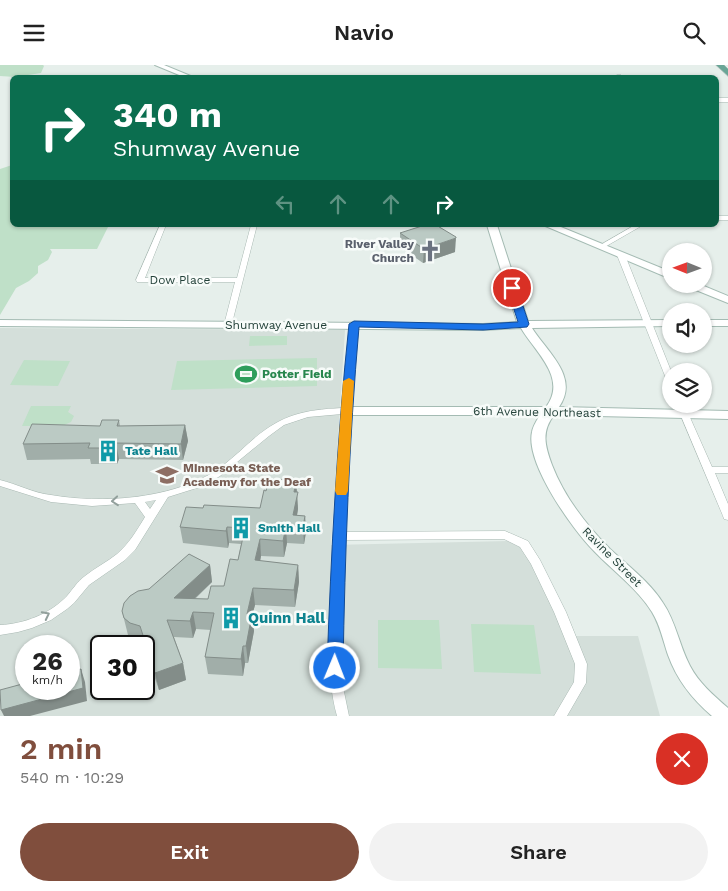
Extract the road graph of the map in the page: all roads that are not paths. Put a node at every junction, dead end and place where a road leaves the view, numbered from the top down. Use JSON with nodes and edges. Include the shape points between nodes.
{"nodes":[{"id":1,"x":158,"y":65,"type":"edge"},
{"id":2,"x":720,"y":65,"type":"edge"},
{"id":3,"x":728,"y":74,"type":"edge"},
{"id":4,"x":184,"y":75,"type":"edge"},
{"id":5,"x":162,"y":227,"type":"edge"},
{"id":6,"x":253,"y":227,"type":"edge"},
{"id":7,"x":493,"y":227,"type":"edge"},
{"id":8,"x":553,"y":227,"type":"edge"},
{"id":9,"x":636,"y":227,"type":"edge"},
{"id":10,"x":601,"y":247,"type":"junction"},
{"id":11,"x":620,"y":255,"type":"junction"},
{"id":12,"x":662,"y":272,"type":"edge"},
{"id":13,"x":239,"y":280,"type":"junction"},
{"id":14,"x":711,"y":293,"type":"edge"},
{"id":15,"x":728,"y":300,"type":"edge"},
{"id":16,"x":0,"y":323,"type":"edge"},
{"id":17,"x":648,"y":323,"type":"junction"},
{"id":18,"x":662,"y":323,"type":"edge"},
{"id":19,"x":712,"y":323,"type":"edge"},
{"id":20,"x":728,"y":323,"type":"edge"},
{"id":21,"x":354,"y":324,"type":"junction"},
{"id":22,"x":524,"y":324,"type":"junction"},
{"id":23,"x":228,"y":325,"type":"junction"},
{"id":24,"x":664,"y":363,"type":"edge"},
{"id":25,"x":662,"y":409,"type":"edge"},
{"id":26,"x":346,"y":411,"type":"junction"},
{"id":27,"x":550,"y":411,"type":"junction"},
{"id":28,"x":685,"y":413,"type":"edge"},
{"id":29,"x":712,"y":413,"type":"edge"},
{"id":30,"x":728,"y":415,"type":"edge"},
{"id":31,"x":710,"y":470,"type":"junction"},
{"id":32,"x":728,"y":470,"type":"edge"},
{"id":33,"x":0,"y":483,"type":"edge"},
{"id":34,"x":164,"y":495,"type":"junction"},
{"id":35,"x":137,"y":499,"type":"junction"},
{"id":36,"x":728,"y":515,"type":"edge"},
{"id":37,"x":150,"y":516,"type":"junction"},
{"id":38,"x":505,"y":535,"type":"joint"},
{"id":39,"x":339,"y":536,"type":"junction"},
{"id":40,"x":0,"y":630,"type":"edge"},
{"id":41,"x":564,"y":711,"type":"edge"},
{"id":42,"x":343,"y":716,"type":"edge"},
{"id":43,"x":725,"y":716,"type":"edge"}],
"edges":[{"from":1,"to":4,"type":"street"},
{"from":2,"to":3,"type":"main road"},
{"from":5,"to":13,"type":"street","name":"Dow Place","via":[[140,280]]},
{"from":6,"to":13,"type":"street"},
{"from":7,"to":22,"type":"street","name":"Ravine Street"},
{"from":8,"to":10,"type":"street"},
{"from":9,"to":10,"type":"street"},
{"from":10,"to":11,"type":"street"},
{"from":11,"to":12,"type":"street"},
{"from":11,"to":17,"type":"street"},
{"from":13,"to":23,"type":"street"},
{"from":14,"to":15,"type":"street"},
{"from":16,"to":23,"type":"street","name":"Shumway Avenue"},
{"from":17,"to":18,"type":"street","name":"Shumway Avenue"},
{"from":17,"to":22,"type":"street","name":"Shumway Avenue"},
{"from":17,"to":24,"type":"street"},
{"from":19,"to":20,"type":"street"},
{"from":21,"to":22,"type":"street","name":"Shumway Avenue","via":[[483,327]]},
{"from":21,"to":23,"type":"street","name":"Shumway Avenue"},
{"from":21,"to":26,"type":"street"},
{"from":22,"to":27,"type":"street","name":"Ravine Street","via":[[561,382],[559,397]]},
{"from":25,"to":27,"type":"street","name":"6th Avenue Northeast"},
{"from":26,"to":27,"type":"street","name":"6th Avenue Northeast"},
{"from":26,"to":34,"type":"street","via":[[300,416],[280,424],[215,475]]},
{"from":26,"to":39,"type":"street"},
{"from":27,"to":43,"type":"street","name":"Ravine Street","via":[[538,429],[538,440],[550,473],[575,520],[643,587],[659,609],[687,678]]},
{"from":28,"to":31,"type":"street"},
{"from":29,"to":30,"type":"street","name":"6th Avenue Northeast"},
{"from":31,"to":32,"type":"street"},
{"from":31,"to":36,"type":"street"},
{"from":35,"to":33,"type":"street","one_way":true,"via":[[91,503],[50,498]]},
{"from":34,"to":35,"type":"street"},
{"from":34,"to":37,"type":"street"},
{"from":35,"to":37,"type":"street"},
{"from":40,"to":37,"type":"street","one_way":true,"via":[[12,630],[57,610],[85,582],[129,550]]},
{"from":38,"to":39,"type":"street"},
{"from":38,"to":41,"type":"street","via":[[524,544],[536,563],[581,664],[580,683]]},
{"from":39,"to":42,"type":"street","via":[[335,668]]}]}
